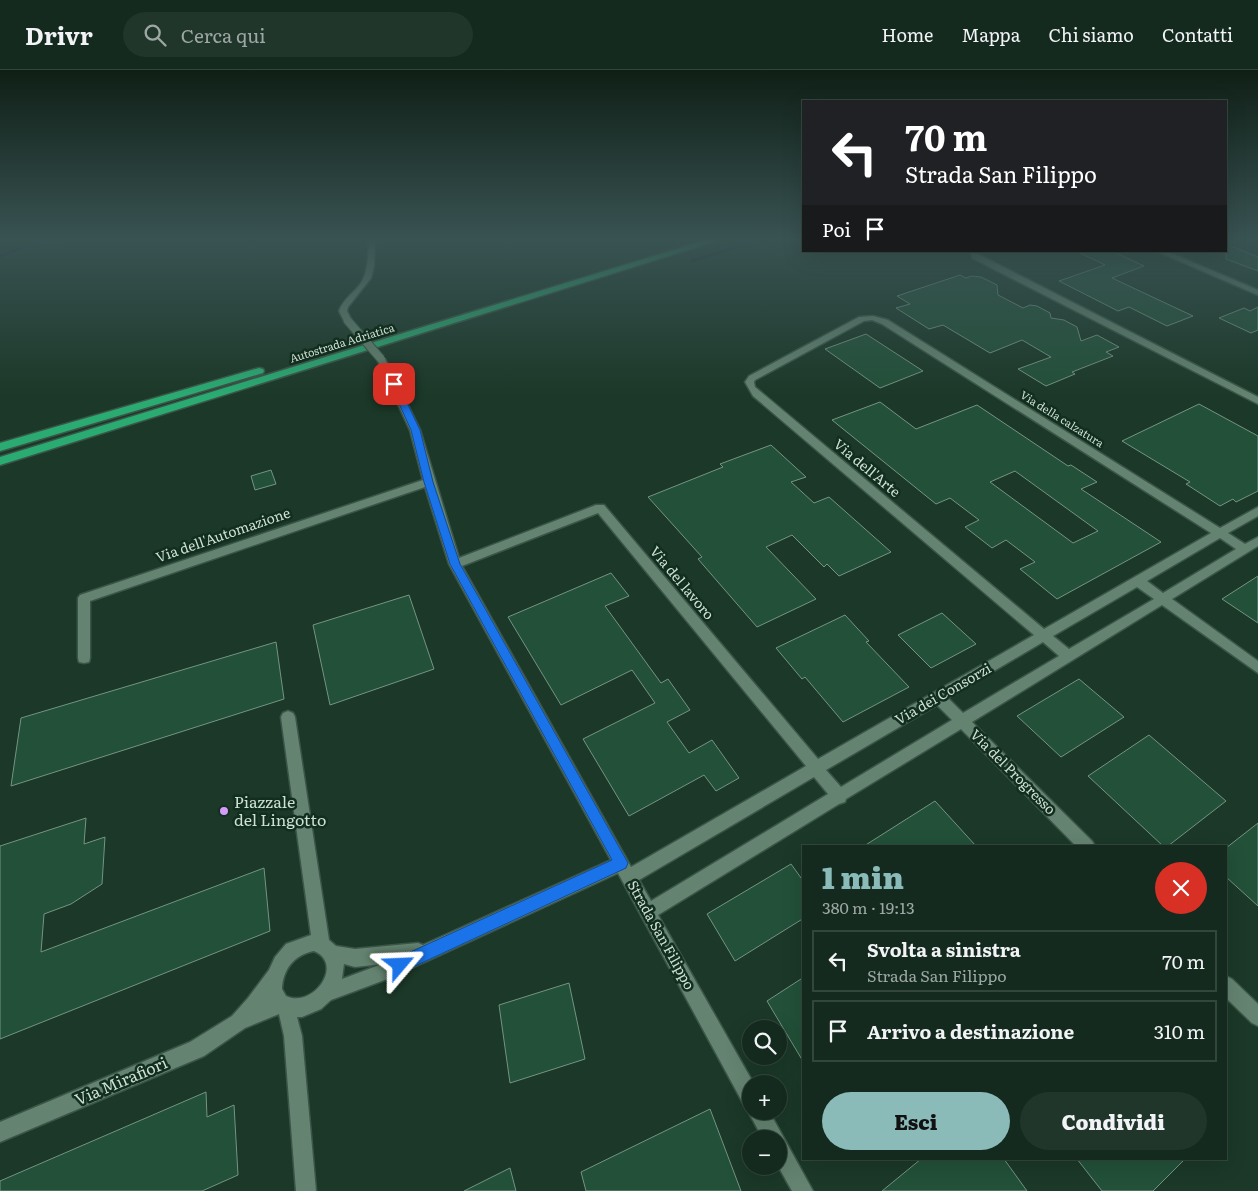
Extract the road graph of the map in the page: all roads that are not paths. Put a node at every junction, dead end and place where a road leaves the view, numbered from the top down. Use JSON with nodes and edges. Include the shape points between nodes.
{"nodes":[{"id":1,"x":358,"y":291,"type":"edge"},
{"id":2,"x":522,"y":291,"type":"edge"},
{"id":3,"x":550,"y":291,"type":"edge"},
{"id":4,"x":1044,"y":291,"type":"edge"},
{"id":5,"x":862,"y":319,"type":"joint"},
{"id":6,"x":1258,"y":401,"type":"edge"},
{"id":7,"x":0,"y":447,"type":"edge"},
{"id":8,"x":0,"y":461,"type":"edge"},
{"id":9,"x":429,"y":482,"type":"junction"},
{"id":10,"x":1258,"y":512,"type":"edge"},
{"id":11,"x":1220,"y":534,"type":"junction"},
{"id":12,"x":1258,"y":541,"type":"edge"},
{"id":13,"x":1245,"y":549,"type":"junction"},
{"id":14,"x":455,"y":564,"type":"junction"},
{"id":15,"x":1138,"y":580,"type":"junction"},
{"id":16,"x":1163,"y":599,"type":"junction"},
{"id":17,"x":1044,"y":636,"type":"junction"},
{"id":18,"x":1069,"y":657,"type":"junction"},
{"id":19,"x":84,"y":658,"type":"dead end"},
{"id":20,"x":1258,"y":668,"type":"edge"},
{"id":21,"x":938,"y":697,"type":"junction"},
{"id":22,"x":288,"y":717,"type":"dead end"},
{"id":23,"x":963,"y":722,"type":"junction"},
{"id":24,"x":816,"y":768,"type":"junction"},
{"id":25,"x":840,"y":797,"type":"junction"},
{"id":26,"x":1086,"y":845,"type":"edge"},
{"id":27,"x":625,"y":870,"type":"junction"},
{"id":28,"x":648,"y":912,"type":"junction"},
{"id":29,"x":320,"y":947,"type":"junction"},
{"id":30,"x":432,"y":950,"type":"junction"},
{"id":31,"x":274,"y":976,"type":"junction"},
{"id":32,"x":1227,"y":986,"type":"edge"},
{"id":33,"x":326,"y":993,"type":"junction"},
{"id":34,"x":284,"y":1006,"type":"junction"},
{"id":35,"x":306,"y":1007,"type":"junction"},
{"id":36,"x":1258,"y":1017,"type":"edge"},
{"id":37,"x":238,"y":1022,"type":"junction"},
{"id":38,"x":293,"y":1036,"type":"junction"},
{"id":39,"x":742,"y":1082,"type":"edge"},
{"id":40,"x":0,"y":1132,"type":"edge"},
{"id":41,"x":787,"y":1162,"type":"edge"},
{"id":42,"x":306,"y":1191,"type":"edge"},
{"id":43,"x":803,"y":1191,"type":"edge"}],
"edges":[{"from":1,"to":9,"type":"street","name":"Strada San Filippo","bridge":true,"via":[[346,302],[343,310],[348,321],[381,359],[415,430]]},
{"from":2,"to":7,"type":"highway","name":"Autostrada Adriatica"},
{"from":3,"to":8,"type":"highway","name":"Autostrada Adriatica"},
{"from":4,"to":6,"type":"street"},
{"from":5,"to":11,"type":"street","name":"Via della calzatura","via":[[885,322]]},
{"from":5,"to":17,"type":"street","name":"Via dell'Arte","via":[[752,378],[749,382],[751,388]]},
{"from":9,"to":14,"type":"street","name":"Strada San Filippo"},
{"from":9,"to":19,"type":"street","name":"Via dell'Automazione","via":[[84,598]]},
{"from":10,"to":11,"type":"street","name":"Via dei Consorzi"},
{"from":11,"to":13,"type":"street","name":"Via della calzatura"},
{"from":11,"to":15,"type":"street","name":"Via dei Consorzi"},
{"from":12,"to":13,"type":"street"},
{"from":13,"to":16,"type":"street"},
{"from":14,"to":24,"type":"street","name":"Via del lavoro","via":[[600,508]]},
{"from":14,"to":27,"type":"street","name":"Strada San Filippo"},
{"from":15,"to":16,"type":"street"},
{"from":15,"to":17,"type":"street","name":"Via dei Consorzi"},
{"from":16,"to":18,"type":"street"},
{"from":16,"to":20,"type":"street"},
{"from":17,"to":18,"type":"street","name":"Via dell'Arte"},
{"from":17,"to":21,"type":"street","name":"Via dei Consorzi"},
{"from":18,"to":23,"type":"street"},
{"from":21,"to":23,"type":"street","name":"Via del Progresso"},
{"from":21,"to":24,"type":"street","name":"Via dei Consorzi"},
{"from":22,"to":29,"type":"street"},
{"from":23,"to":25,"type":"street"},
{"from":23,"to":26,"type":"street","name":"Via del Progresso"},
{"from":24,"to":25,"type":"street","name":"Via del lavoro"},
{"from":24,"to":27,"type":"street","name":"Via dei Consorzi"},
{"from":25,"to":28,"type":"street"},
{"from":27,"to":28,"type":"street","name":"Strada San Filippo"},
{"from":27,"to":30,"type":"street"},
{"from":28,"to":39,"type":"street","name":"Strada San Filippo"},
{"from":29,"to":30,"type":"street","via":[[355,958]]},
{"from":29,"to":31,"type":"street","via":[[292,950],[281,961]]},
{"from":29,"to":33,"type":"street","via":[[336,966]]},
{"from":30,"to":33,"type":"street"},
{"from":31,"to":34,"type":"street","via":[[276,997]]},
{"from":31,"to":37,"type":"street","name":"Via Mirafiori"},
{"from":32,"to":36,"type":"street"},
{"from":33,"to":35,"type":"street"},
{"from":34,"to":35,"type":"street"},
{"from":34,"to":37,"type":"street","name":"Via Mirafiori"},
{"from":34,"to":38,"type":"street"},
{"from":35,"to":38,"type":"street"},
{"from":37,"to":40,"type":"street","name":"Via Mirafiori","via":[[197,1049]]},
{"from":38,"to":42,"type":"street"},
{"from":41,"to":43,"type":"street"}]}
